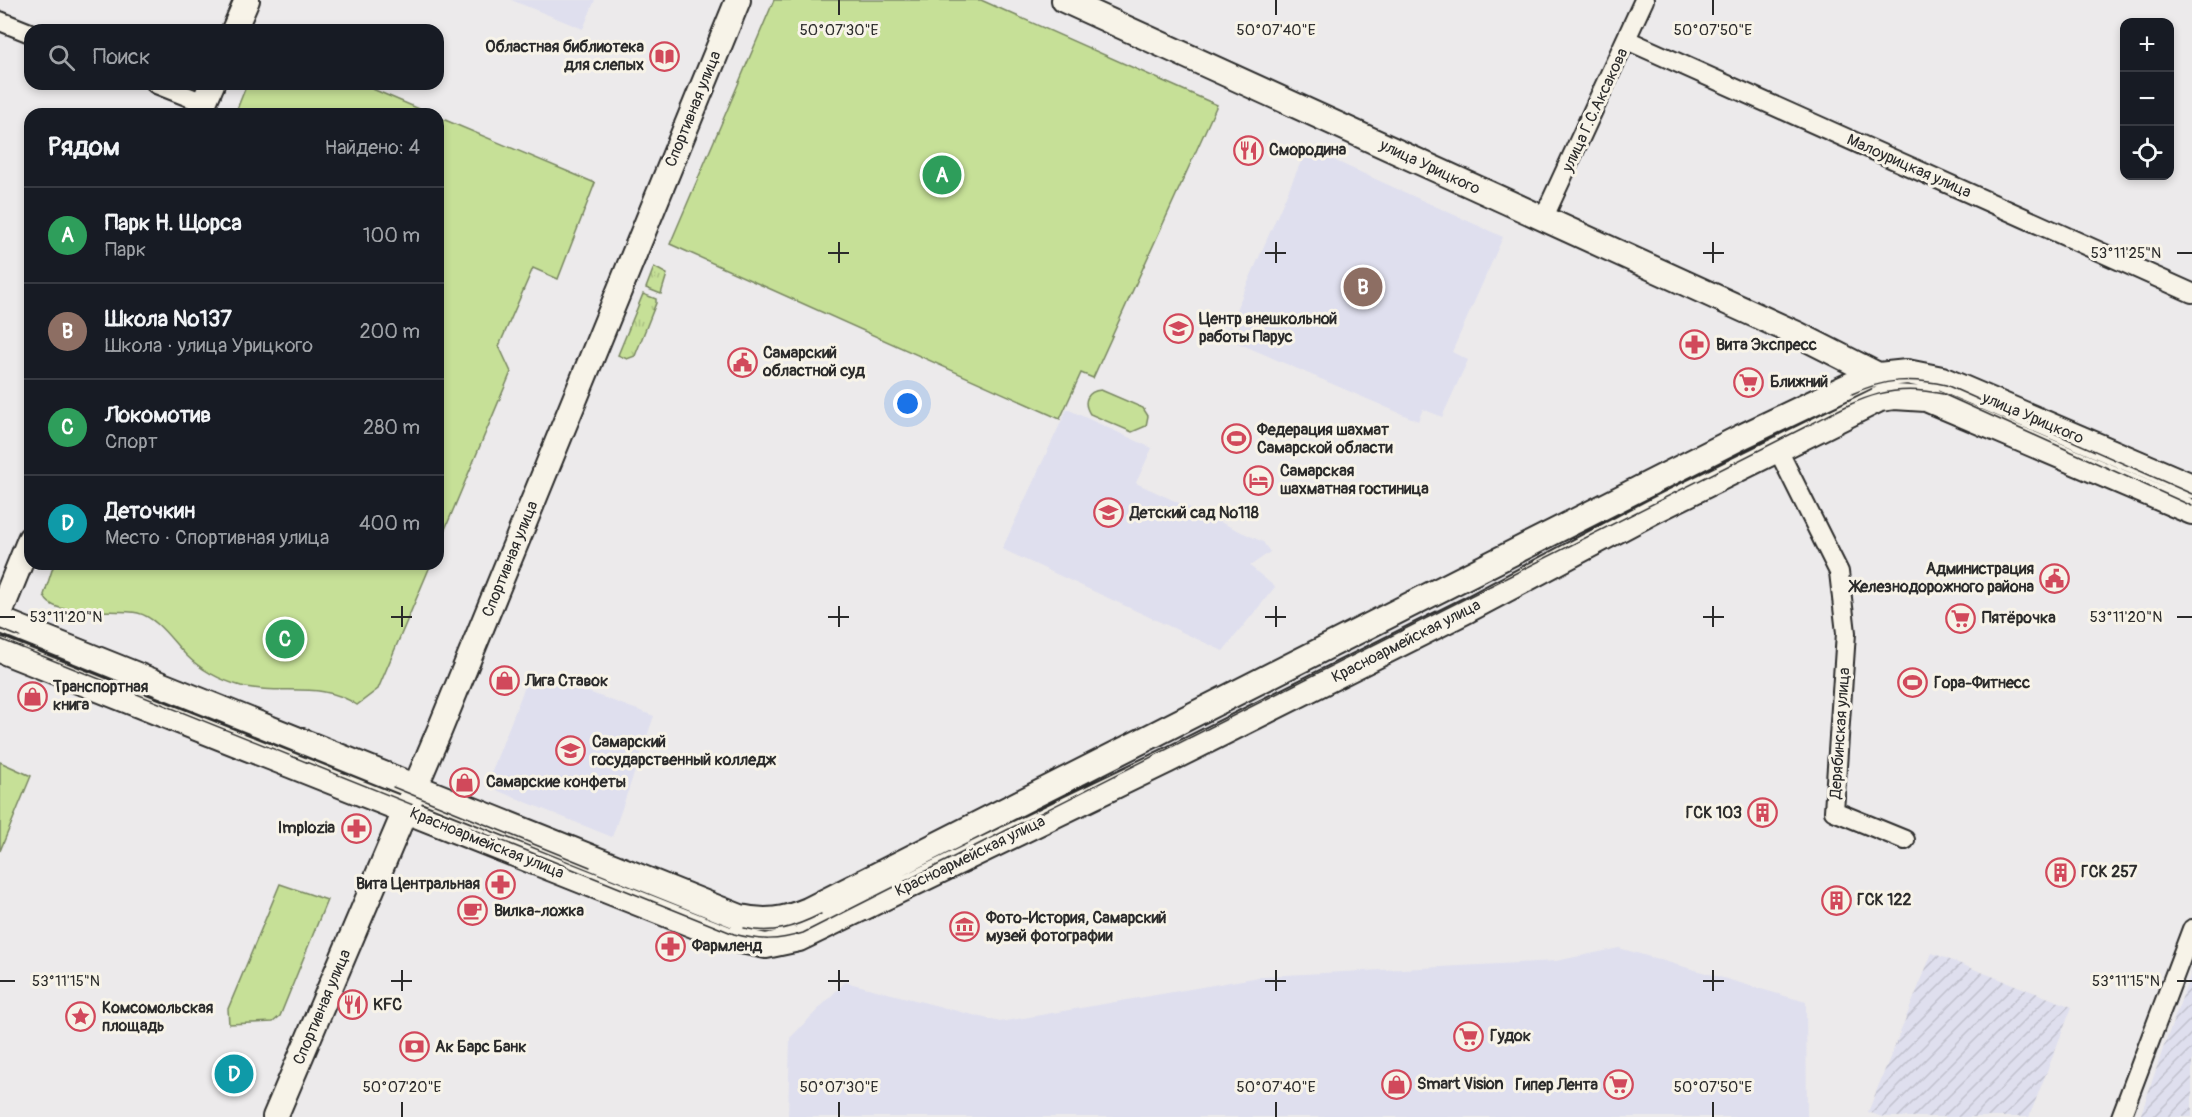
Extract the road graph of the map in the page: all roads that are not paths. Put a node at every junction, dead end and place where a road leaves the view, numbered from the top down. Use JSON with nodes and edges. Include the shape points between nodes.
{"nodes":[{"id":1,"x":247,"y":0,"type":"edge"},
{"id":2,"x":738,"y":0,"type":"edge"},
{"id":3,"x":1064,"y":0,"type":"edge"},
{"id":4,"x":1644,"y":0,"type":"edge"},
{"id":5,"x":0,"y":21,"type":"edge"},
{"id":6,"x":237,"y":24,"type":"edge"},
{"id":7,"x":24,"y":31,"type":"edge"},
{"id":8,"x":1627,"y":40,"type":"junction"},
{"id":9,"x":174,"y":90,"type":"edge"},
{"id":10,"x":205,"y":100,"type":"edge"},
{"id":11,"x":1543,"y":219,"type":"junction"},
{"id":12,"x":2192,"y":293,"type":"edge"},
{"id":13,"x":1797,"y":334,"type":"junction"},
{"id":14,"x":1925,"y":374,"type":"junction"},
{"id":15,"x":1873,"y":375,"type":"junction"},
{"id":16,"x":1917,"y":398,"type":"junction"},
{"id":17,"x":1778,"y":448,"type":"junction"},
{"id":18,"x":2192,"y":486,"type":"edge"},
{"id":19,"x":2192,"y":512,"type":"edge"},
{"id":20,"x":24,"y":554,"type":"edge"},
{"id":21,"x":0,"y":613,"type":"edge"},
{"id":22,"x":0,"y":620,"type":"edge"},
{"id":23,"x":0,"y":650,"type":"edge"},
{"id":24,"x":414,"y":786,"type":"junction"},
{"id":25,"x":405,"y":810,"type":"junction"},
{"id":26,"x":1905,"y":840,"type":"dead end"},
{"id":27,"x":2191,"y":929,"type":"edge"},
{"id":28,"x":275,"y":1117,"type":"edge"},
{"id":29,"x":2121,"y":1117,"type":"edge"}],
"edges":[{"from":1,"to":6,"type":"main road"},
{"from":2,"to":24,"type":"main road","name":"Спортивная улица"},
{"from":3,"to":11,"type":"main road","name":"улица Урицкого"},
{"from":4,"to":8,"type":"street","name":"улица Г.С.Аксакова"},
{"from":5,"to":7,"type":"street"},
{"from":8,"to":11,"type":"street","name":"улица Г.С.Аксакова"},
{"from":8,"to":12,"type":"street","name":"Малоурицкая улица"},
{"from":9,"to":10,"type":"street"},
{"from":11,"to":13,"type":"main road","name":"улица Урицкого"},
{"from":13,"to":14,"type":"main road"},
{"from":13,"to":15,"type":"main road","name":"улица Урицкого"},
{"from":14,"to":15,"type":"main road","name":"улица Урицкого"},
{"from":14,"to":18,"type":"main road","name":"улица Урицкого"},
{"from":15,"to":16,"type":"main road","name":"улица Урицкого"},
{"from":15,"to":24,"type":"main road","name":"Красноармейская улица","via":[[1741,437],[808,910],[777,921],[740,917]]},
{"from":16,"to":17,"type":"main road","name":"Красноармейская улица","via":[[1880,399]]},
{"from":16,"to":19,"type":"main road","name":"улица Урицкого"},
{"from":17,"to":25,"type":"main road","name":"Красноармейская улица","via":[[1188,751],[831,925],[783,944],[766,946],[726,938]]},
{"from":17,"to":26,"type":"street","name":"Дерябинская улица","via":[[1839,572],[1846,633],[1834,811]]},
{"from":20,"to":21,"type":"main road"},
{"from":22,"to":24,"type":"main road","name":"Красноармейская улица"},
{"from":23,"to":25,"type":"main road","name":"Красноармейская улица"},
{"from":24,"to":25,"type":"main road","name":"Спортивная улица"},
{"from":25,"to":28,"type":"main road","name":"Спортивная улица"},
{"from":27,"to":29,"type":"street"}]}
